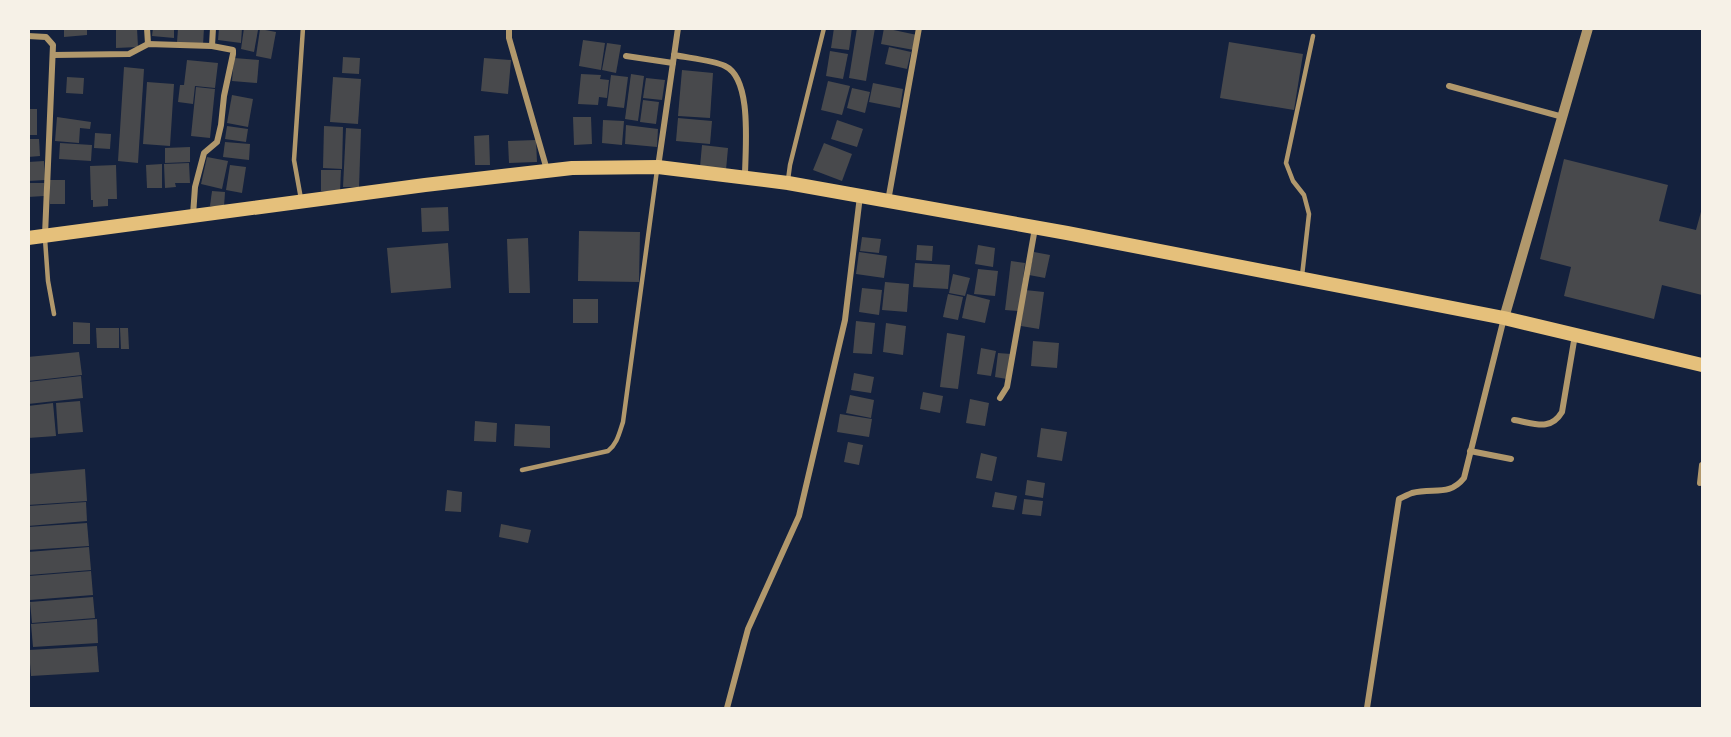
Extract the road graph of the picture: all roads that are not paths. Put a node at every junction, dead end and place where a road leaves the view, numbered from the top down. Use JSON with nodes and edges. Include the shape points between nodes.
{"nodes":[{"id":1,"x":147,"y":28,"type":"edge"},
{"id":2,"x":213,"y":28,"type":"edge"},
{"id":3,"x":303,"y":28,"type":"edge"},
{"id":4,"x":509,"y":28,"type":"edge"},
{"id":5,"x":678,"y":28,"type":"edge"},
{"id":6,"x":824,"y":28,"type":"edge"},
{"id":7,"x":919,"y":28,"type":"edge"},
{"id":8,"x":1588,"y":28,"type":"edge"},
{"id":9,"x":28,"y":36,"type":"edge"},
{"id":10,"x":1313,"y":36,"type":"dead end"},
{"id":11,"x":148,"y":44,"type":"junction"},
{"id":12,"x":212,"y":46,"type":"junction"},
{"id":13,"x":53,"y":55,"type":"junction"},
{"id":14,"x":674,"y":55,"type":"junction"},
{"id":15,"x":626,"y":56,"type":"dead end"},
{"id":16,"x":673,"y":63,"type":"junction"},
{"id":17,"x":1449,"y":86,"type":"dead end"},
{"id":18,"x":1563,"y":117,"type":"junction"},
{"id":19,"x":658,"y":167,"type":"junction"},
{"id":20,"x":547,"y":171,"type":"junction"},
{"id":21,"x":745,"y":177,"type":"junction"},
{"id":22,"x":788,"y":183,"type":"junction"},
{"id":23,"x":860,"y":196,"type":"junction"},
{"id":24,"x":888,"y":201,"type":"junction"},
{"id":25,"x":302,"y":202,"type":"junction"},
{"id":26,"x":193,"y":216,"type":"junction"},
{"id":27,"x":1035,"y":227,"type":"junction"},
{"id":28,"x":44,"y":236,"type":"junction"},
{"id":29,"x":28,"y":238,"type":"edge"},
{"id":30,"x":1302,"y":278,"type":"junction"},
{"id":31,"x":54,"y":314,"type":"dead end"},
{"id":32,"x":1504,"y":318,"type":"junction"},
{"id":33,"x":1575,"y":334,"type":"junction"},
{"id":34,"x":1702,"y":365,"type":"edge"},
{"id":35,"x":1000,"y":398,"type":"dead end"},
{"id":36,"x":1514,"y":420,"type":"dead end"},
{"id":37,"x":1470,"y":451,"type":"junction"},
{"id":38,"x":1511,"y":459,"type":"dead end"},
{"id":39,"x":1702,"y":465,"type":"edge"},
{"id":40,"x":522,"y":470,"type":"dead end"},
{"id":41,"x":1700,"y":483,"type":"dead end"},
{"id":42,"x":727,"y":708,"type":"edge"},
{"id":43,"x":1367,"y":708,"type":"edge"}],
"edges":[{"from":1,"to":11,"type":"street"},
{"from":2,"to":12,"type":"street"},
{"from":3,"to":25,"type":"lane","via":[[294,160]]},
{"from":4,"to":20,"type":"street"},
{"from":5,"to":14,"type":"street"},
{"from":6,"to":22,"type":"lane"},
{"from":7,"to":24,"type":"street"},
{"from":8,"to":18,"type":"street"},
{"from":9,"to":13,"type":"street","via":[[50,40]]},
{"from":10,"to":30,"type":"lane","via":[[1286,163],[1304,195],[1309,214]]},
{"from":11,"to":12,"type":"street"},
{"from":11,"to":13,"type":"street","via":[[129,54]]},
{"from":12,"to":26,"type":"street","via":[[233,50],[233,54],[217,142],[204,153],[195,187]]},
{"from":13,"to":28,"type":"street"},
{"from":14,"to":16,"type":"street"},
{"from":14,"to":21,"type":"street","via":[[725,66],[741,84]]},
{"from":15,"to":16,"type":"street"},
{"from":16,"to":19,"type":"street"},
{"from":17,"to":18,"type":"street"},
{"from":18,"to":32,"type":"street"},
{"from":19,"to":20,"type":"main road"},
{"from":19,"to":21,"type":"main road"},
{"from":19,"to":40,"type":"lane","via":[[618,439],[608,451]]},
{"from":20,"to":25,"type":"main road"},
{"from":21,"to":22,"type":"main road"},
{"from":22,"to":23,"type":"main road"},
{"from":23,"to":24,"type":"main road"},
{"from":23,"to":42,"type":"street","via":[[845,320],[799,516],[748,629]]},
{"from":24,"to":27,"type":"main road"},
{"from":25,"to":26,"type":"main road"},
{"from":26,"to":28,"type":"main road"},
{"from":27,"to":30,"type":"main road"},
{"from":27,"to":35,"type":"street","via":[[1011,364]]},
{"from":28,"to":29,"type":"main road"},
{"from":28,"to":31,"type":"lane"},
{"from":30,"to":32,"type":"main road"},
{"from":32,"to":33,"type":"main road"},
{"from":32,"to":37,"type":"street"},
{"from":33,"to":34,"type":"main road"},
{"from":33,"to":36,"type":"street","via":[[1562,412],[1556,422],[1548,425]]},
{"from":37,"to":38,"type":"street"},
{"from":37,"to":43,"type":"street","via":[[1458,485],[1399,499]]},
{"from":39,"to":41,"type":"street"}]}
